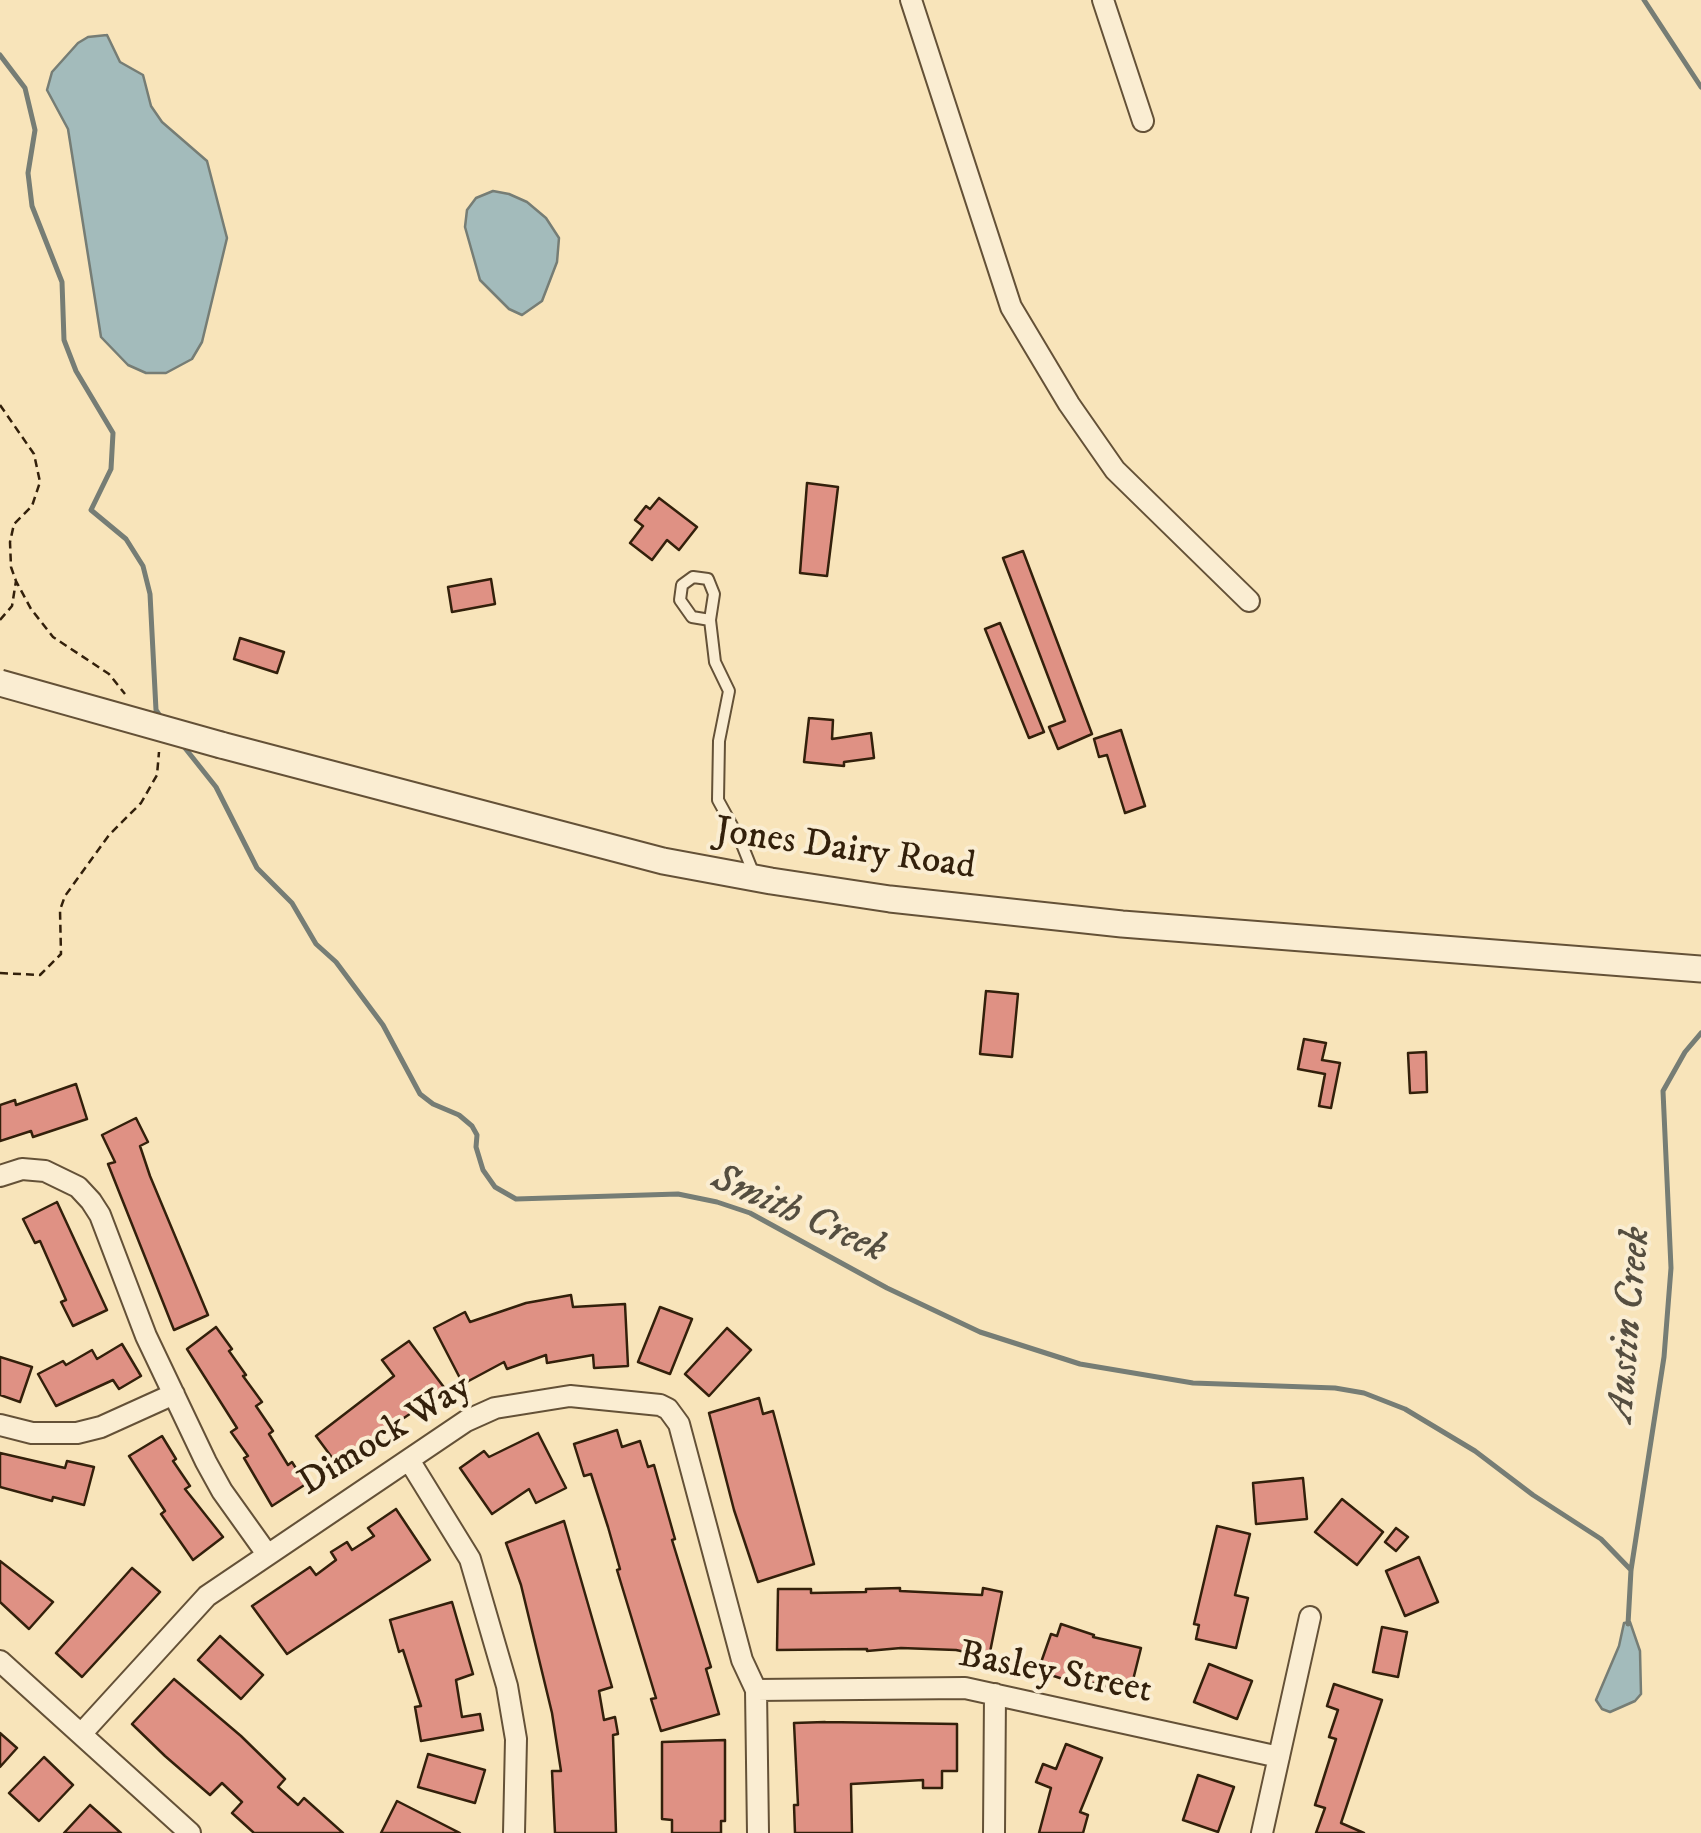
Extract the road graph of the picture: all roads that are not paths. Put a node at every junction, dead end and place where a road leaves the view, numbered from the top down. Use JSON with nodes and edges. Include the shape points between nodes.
{"nodes":[{"id":1,"x":910,"y":0,"type":"edge"},
{"id":2,"x":1102,"y":0,"type":"edge"},
{"id":3,"x":1143,"y":121,"type":"dead end"},
{"id":4,"x":1249,"y":601,"type":"dead end"},
{"id":5,"x":710,"y":620,"type":"junction"},
{"id":6,"x":0,"y":683,"type":"edge"},
{"id":7,"x":755,"y":878,"type":"junction"},
{"id":8,"x":1701,"y":969,"type":"edge"},
{"id":9,"x":0,"y":1176,"type":"edge"},
{"id":10,"x":174,"y":1394,"type":"junction"},
{"id":11,"x":0,"y":1425,"type":"edge"},
{"id":12,"x":409,"y":1460,"type":"junction"},
{"id":13,"x":267,"y":1554,"type":"junction"},
{"id":14,"x":1310,"y":1617,"type":"dead end"},
{"id":15,"x":0,"y":1662,"type":"edge"},
{"id":16,"x":756,"y":1690,"type":"junction"},
{"id":17,"x":995,"y":1694,"type":"junction"},
{"id":18,"x":82,"y":1733,"type":"junction"},
{"id":19,"x":1279,"y":1757,"type":"junction"},
{"id":20,"x":190,"y":1833,"type":"edge"},
{"id":21,"x":514,"y":1833,"type":"edge"},
{"id":22,"x":758,"y":1833,"type":"edge"},
{"id":23,"x":994,"y":1833,"type":"edge"},
{"id":24,"x":1262,"y":1833,"type":"edge"}],
"edges":[{"from":1,"to":4,"type":"street","via":[[1011,307],[1115,470]]},
{"from":2,"to":3,"type":"street"},
{"from":5,"to":5,"type":"lane","via":[[714,594],[708,578],[693,577],[682,584],[680,600],[692,616]]},
{"from":5,"to":7,"type":"lane","via":[[715,662],[729,691],[719,740],[718,800]]},
{"from":6,"to":7,"type":"street","name":"Jones Dairy Road","bridge":true,"via":[[645,857]]},
{"from":7,"to":8,"type":"street","name":"Jones Dairy Road","via":[[1122,924]]},
{"from":9,"to":10,"type":"street","via":[[45,1171],[91,1201]]},
{"from":10,"to":11,"type":"street","via":[[77,1433]]},
{"from":10,"to":13,"type":"street","via":[[222,1491]]},
{"from":12,"to":13,"type":"street","name":"Dimock Way"},
{"from":12,"to":16,"type":"street","name":"Dimock Way","via":[[466,1421],[532,1400],[597,1397],[668,1409],[678,1424]]},
{"from":12,"to":21,"type":"street","via":[[470,1558],[502,1668],[516,1740]]},
{"from":13,"to":18,"type":"street","name":"Dimock Way","via":[[207,1596]]},
{"from":14,"to":19,"type":"street"},
{"from":15,"to":18,"type":"street"},
{"from":16,"to":17,"type":"street","name":"Basley Street","via":[[965,1688]]},
{"from":16,"to":22,"type":"street","name":"Dimock Way"},
{"from":17,"to":19,"type":"street","name":"Basley Street"},
{"from":17,"to":23,"type":"street"},
{"from":18,"to":20,"type":"street"},
{"from":19,"to":24,"type":"street"}]}
